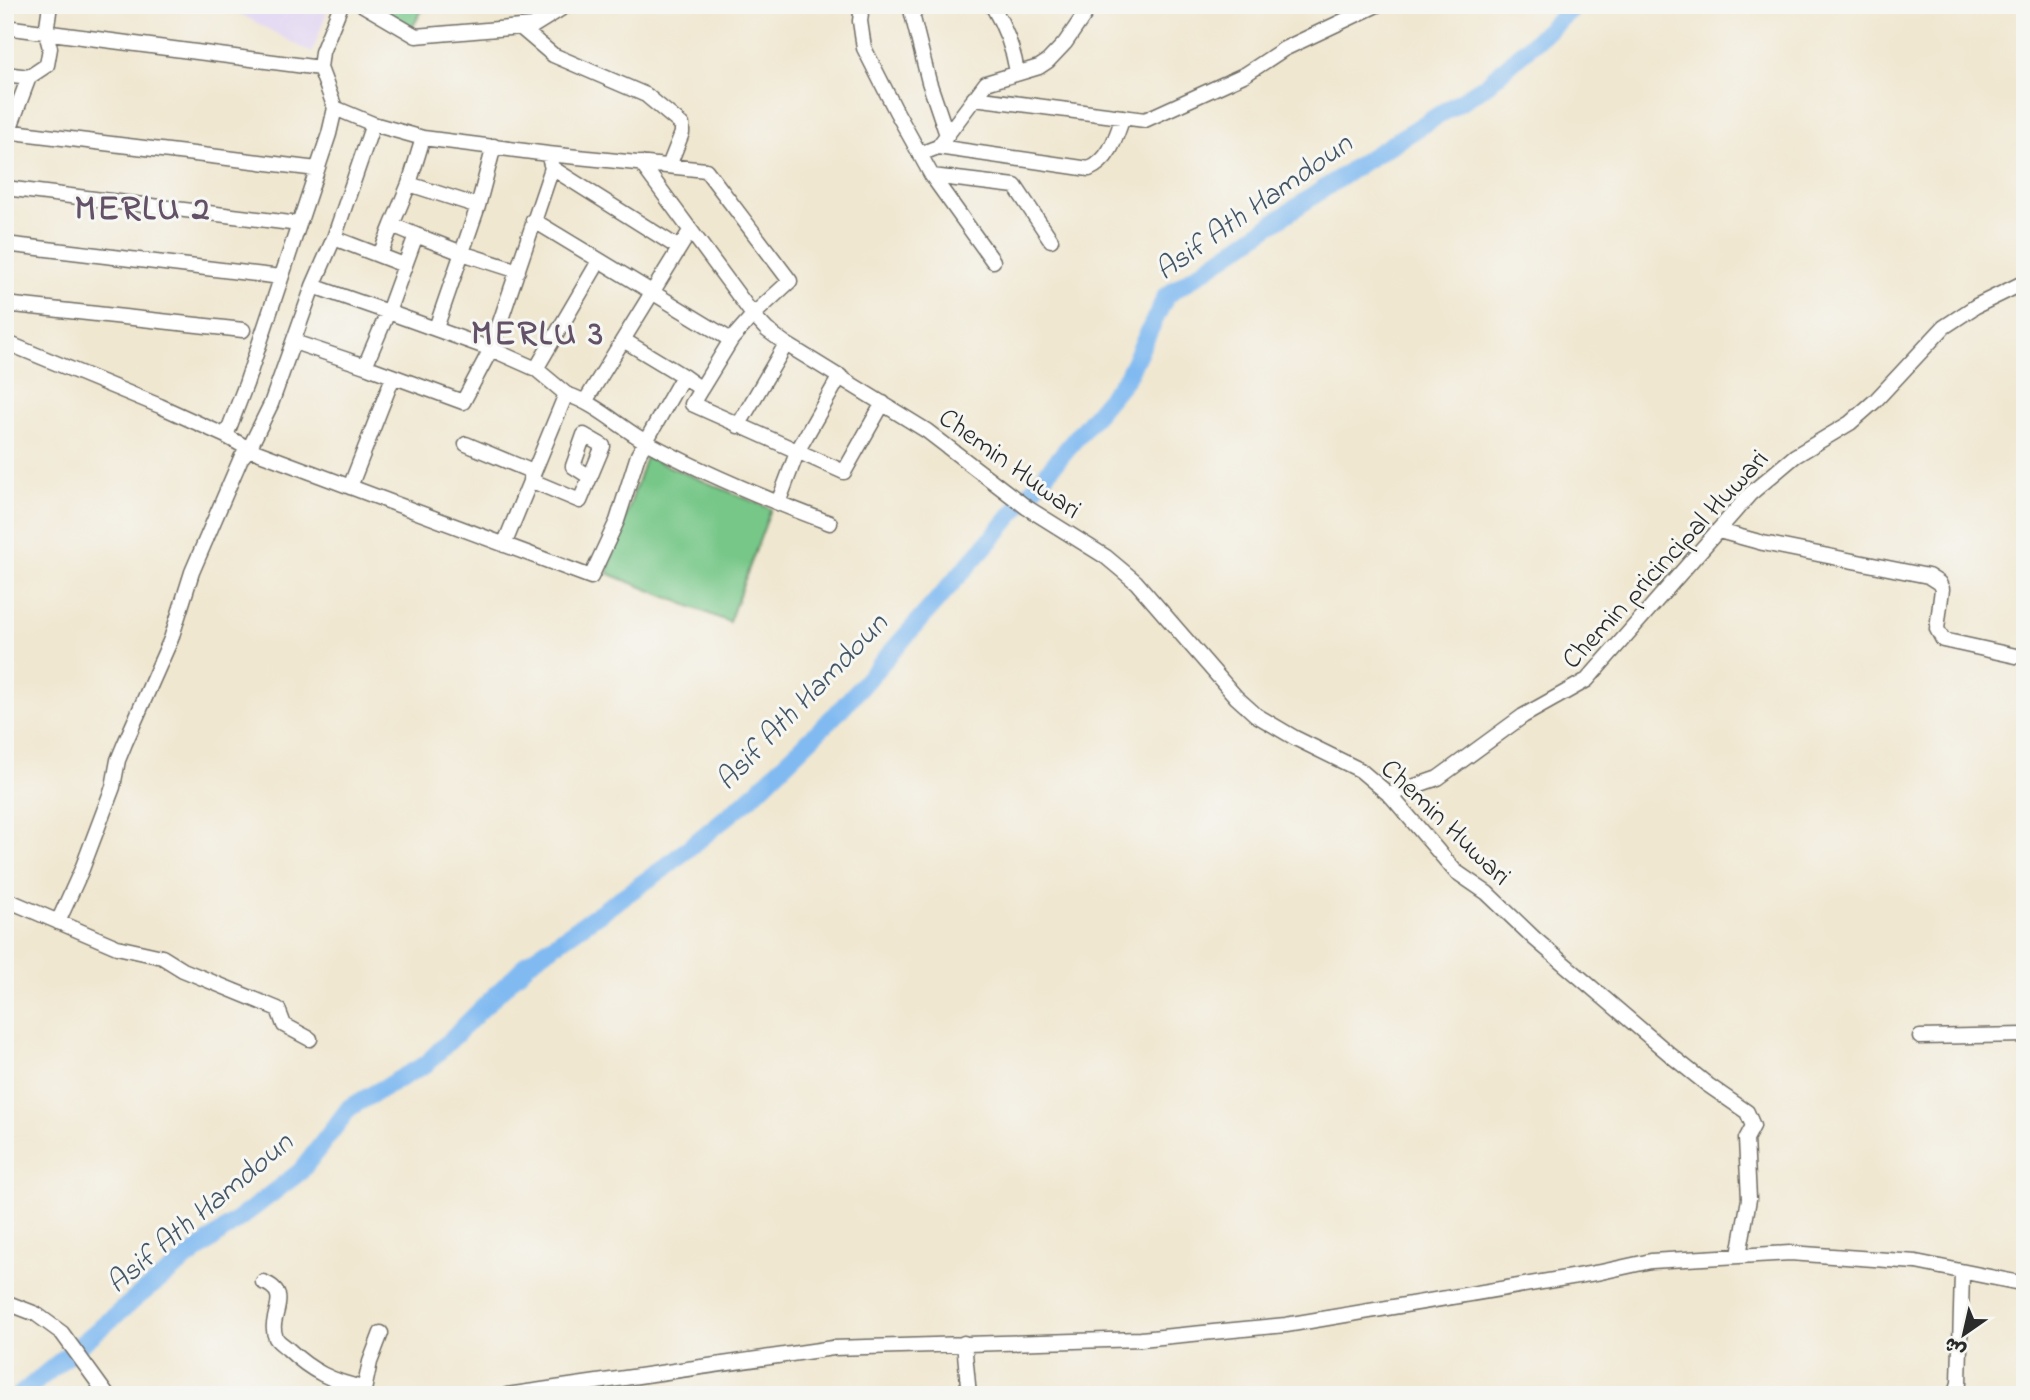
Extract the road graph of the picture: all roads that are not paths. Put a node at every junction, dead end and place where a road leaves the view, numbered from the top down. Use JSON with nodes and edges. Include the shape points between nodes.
{"nodes":[{"id":1,"x":50,"y":5,"type":"edge"},
{"id":2,"x":341,"y":5,"type":"edge"},
{"id":3,"x":363,"y":5,"type":"edge"},
{"id":4,"x":567,"y":5,"type":"edge"},
{"id":5,"x":862,"y":5,"type":"edge"},
{"id":6,"x":920,"y":5,"type":"edge"},
{"id":7,"x":992,"y":5,"type":"edge"},
{"id":8,"x":1091,"y":5,"type":"edge"},
{"id":9,"x":1377,"y":5,"type":"edge"},
{"id":10,"x":5,"y":27,"type":"edge"},
{"id":11,"x":520,"y":27,"type":"junction"},
{"id":12,"x":46,"y":33,"type":"junction"},
{"id":13,"x":320,"y":68,"type":"junction"},
{"id":14,"x":1017,"y":72,"type":"junction"},
{"id":15,"x":5,"y":74,"type":"edge"},
{"id":16,"x":29,"y":77,"type":"junction"},
{"id":17,"x":974,"y":98,"type":"junction"},
{"id":18,"x":335,"y":108,"type":"junction"},
{"id":19,"x":1123,"y":117,"type":"junction"},
{"id":20,"x":373,"y":124,"type":"junction"},
{"id":21,"x":6,"y":134,"type":"edge"},
{"id":22,"x":947,"y":135,"type":"junction"},
{"id":23,"x":424,"y":138,"type":"junction"},
{"id":24,"x":494,"y":146,"type":"junction"},
{"id":25,"x":938,"y":147,"type":"junction"},
{"id":26,"x":920,"y":154,"type":"junction"},
{"id":27,"x":550,"y":161,"type":"junction"},
{"id":28,"x":641,"y":163,"type":"junction"},
{"id":29,"x":669,"y":166,"type":"junction"},
{"id":30,"x":317,"y":169,"type":"junction"},
{"id":31,"x":932,"y":176,"type":"junction"},
{"id":32,"x":409,"y":184,"type":"junction"},
{"id":33,"x":5,"y":188,"type":"edge"},
{"id":34,"x":478,"y":206,"type":"junction"},
{"id":35,"x":533,"y":220,"type":"junction"},
{"id":36,"x":299,"y":224,"type":"junction"},
{"id":37,"x":392,"y":225,"type":"junction"},
{"id":38,"x":690,"y":231,"type":"junction"},
{"id":39,"x":416,"y":235,"type":"junction"},
{"id":40,"x":334,"y":238,"type":"junction"},
{"id":41,"x":1051,"y":240,"type":"dead end"},
{"id":42,"x":5,"y":244,"type":"edge"},
{"id":43,"x":680,"y":248,"type":"junction"},
{"id":44,"x":461,"y":253,"type":"junction"},
{"id":45,"x":380,"y":255,"type":"junction"},
{"id":46,"x":599,"y":261,"type":"junction"},
{"id":47,"x":993,"y":261,"type":"dead end"},
{"id":48,"x":404,"y":265,"type":"junction"},
{"id":49,"x":518,"y":271,"type":"junction"},
{"id":50,"x":281,"y":277,"type":"junction"},
{"id":51,"x":2025,"y":282,"type":"edge"},
{"id":52,"x":313,"y":286,"type":"junction"},
{"id":53,"x":652,"y":292,"type":"junction"},
{"id":54,"x":5,"y":304,"type":"edge"},
{"id":55,"x":388,"y":312,"type":"junction"},
{"id":56,"x":752,"y":315,"type":"junction"},
{"id":57,"x":436,"y":328,"type":"junction"},
{"id":58,"x":243,"y":330,"type":"dead end"},
{"id":59,"x":732,"y":340,"type":"junction"},
{"id":60,"x":625,"y":341,"type":"junction"},
{"id":61,"x":5,"y":342,"type":"edge"},
{"id":62,"x":294,"y":342,"type":"junction"},
{"id":63,"x":786,"y":344,"type":"junction"},
{"id":64,"x":491,"y":349,"type":"junction"},
{"id":65,"x":365,"y":366,"type":"junction"},
{"id":66,"x":536,"y":369,"type":"junction"},
{"id":67,"x":683,"y":376,"type":"junction"},
{"id":68,"x":840,"y":376,"type":"junction"},
{"id":69,"x":393,"y":377,"type":"junction"},
{"id":70,"x":701,"y":390,"type":"junction"},
{"id":71,"x":566,"y":394,"type":"junction"},
{"id":72,"x":586,"y":400,"type":"junction"},
{"id":73,"x":883,"y":403,"type":"junction"},
{"id":74,"x":738,"y":426,"type":"junction"},
{"id":75,"x":226,"y":436,"type":"junction"},
{"id":76,"x":645,"y":442,"type":"junction"},
{"id":77,"x":466,"y":444,"type":"dead end"},
{"id":78,"x":249,"y":449,"type":"junction"},
{"id":79,"x":798,"y":450,"type":"junction"},
{"id":80,"x":532,"y":476,"type":"junction"},
{"id":81,"x":590,"y":477,"type":"dead end"},
{"id":82,"x":351,"y":487,"type":"junction"},
{"id":83,"x":778,"y":503,"type":"junction"},
{"id":84,"x":830,"y":523,"type":"dead end"},
{"id":85,"x":1719,"y":531,"type":"junction"},
{"id":86,"x":504,"y":545,"type":"junction"},
{"id":87,"x":2025,"y":658,"type":"edge"},
{"id":88,"x":1389,"y":795,"type":"junction"},
{"id":89,"x":5,"y":900,"type":"edge"},
{"id":90,"x":58,"y":922,"type":"junction"},
{"id":91,"x":2025,"y":1035,"type":"edge"},
{"id":92,"x":1920,"y":1037,"type":"dead end"},
{"id":93,"x":310,"y":1038,"type":"dead end"},
{"id":94,"x":1740,"y":1255,"type":"junction"},
{"id":95,"x":1962,"y":1273,"type":"junction"},
{"id":96,"x":263,"y":1282,"type":"dead end"},
{"id":97,"x":2025,"y":1284,"type":"edge"},
{"id":98,"x":5,"y":1303,"type":"edge"},
{"id":99,"x":381,"y":1333,"type":"dead end"},
{"id":100,"x":964,"y":1343,"type":"junction"},
{"id":101,"x":363,"y":1391,"type":"edge"},
{"id":102,"x":107,"y":1395,"type":"edge"},
{"id":103,"x":507,"y":1395,"type":"edge"},
{"id":104,"x":969,"y":1395,"type":"edge"},
{"id":105,"x":1955,"y":1395,"type":"edge"}],
"edges":[{"from":1,"to":12,"type":"street"},
{"from":2,"to":13,"type":"street"},
{"from":3,"to":11,"type":"street","via":[[416,36]]},
{"from":4,"to":11,"type":"street","via":[[533,26]]},
{"from":5,"to":26,"type":"street","via":[[864,48]]},
{"from":6,"to":22,"type":"street","via":[[912,14]]},
{"from":7,"to":14,"type":"street","via":[[1014,51]]},
{"from":8,"to":14,"type":"street","via":[[1048,61]]},
{"from":9,"to":19,"type":"street","via":[[1284,49],[1246,74],[1145,120]]},
{"from":10,"to":12,"type":"street"},
{"from":11,"to":29,"type":"street","via":[[553,55],[646,95],[682,125]]},
{"from":12,"to":13,"type":"street"},
{"from":12,"to":16,"type":"street","via":[[50,48],[47,65]]},
{"from":13,"to":18,"type":"street"},
{"from":14,"to":17,"type":"street","via":[[986,83]]},
{"from":15,"to":16,"type":"street"},
{"from":16,"to":21,"type":"street"},
{"from":17,"to":19,"type":"street"},
{"from":17,"to":22,"type":"street"},
{"from":18,"to":20,"type":"street"},
{"from":18,"to":30,"type":"street"},
{"from":19,"to":25,"type":"street","via":[[1112,146],[1098,165],[1089,169]]},
{"from":20,"to":23,"type":"street"},
{"from":20,"to":40,"type":"street"},
{"from":21,"to":30,"type":"street"},
{"from":22,"to":25,"type":"street"},
{"from":23,"to":24,"type":"street"},
{"from":23,"to":32,"type":"street"},
{"from":24,"to":27,"type":"street"},
{"from":24,"to":34,"type":"street"},
{"from":25,"to":26,"type":"street"},
{"from":26,"to":31,"type":"street"},
{"from":27,"to":28,"type":"street"},
{"from":27,"to":35,"type":"street"},
{"from":27,"to":43,"type":"street"},
{"from":28,"to":29,"type":"street"},
{"from":28,"to":38,"type":"street","name":"Chemin Huwari"},
{"from":29,"to":56,"type":"street","via":[[706,170],[790,281]]},
{"from":30,"to":36,"type":"street"},
{"from":31,"to":41,"type":"street","via":[[1015,186]]},
{"from":31,"to":47,"type":"street"},
{"from":32,"to":34,"type":"street"},
{"from":32,"to":37,"type":"street"},
{"from":33,"to":36,"type":"street"},
{"from":34,"to":44,"type":"street"},
{"from":35,"to":46,"type":"street"},
{"from":35,"to":49,"type":"street"},
{"from":36,"to":50,"type":"street"},
{"from":37,"to":39,"type":"street"},
{"from":37,"to":45,"type":"street"},
{"from":38,"to":43,"type":"street"},
{"from":38,"to":56,"type":"street","name":"Chemin Huwari"},
{"from":39,"to":44,"type":"street"},
{"from":39,"to":48,"type":"street"},
{"from":40,"to":45,"type":"street"},
{"from":40,"to":52,"type":"street"},
{"from":42,"to":50,"type":"street"},
{"from":43,"to":53,"type":"street"},
{"from":44,"to":49,"type":"street"},
{"from":44,"to":57,"type":"street"},
{"from":45,"to":48,"type":"street"},
{"from":46,"to":53,"type":"street"},
{"from":46,"to":66,"type":"street"},
{"from":48,"to":55,"type":"street"},
{"from":49,"to":64,"type":"street"},
{"from":50,"to":75,"type":"street"},
{"from":51,"to":85,"type":"street","name":"Chemin pricincipal Huwari","via":[[1944,327],[1875,401],[1850,423],[1772,473]]},
{"from":52,"to":55,"type":"street"},
{"from":52,"to":62,"type":"street"},
{"from":53,"to":59,"type":"street"},
{"from":53,"to":60,"type":"street"},
{"from":54,"to":58,"type":"street"},
{"from":55,"to":57,"type":"street"},
{"from":55,"to":65,"type":"street"},
{"from":56,"to":59,"type":"street"},
{"from":56,"to":63,"type":"street","name":"Chemin Huwari"},
{"from":57,"to":64,"type":"street"},
{"from":59,"to":70,"type":"street"},
{"from":60,"to":67,"type":"street"},
{"from":60,"to":72,"type":"street"},
{"from":61,"to":75,"type":"street"},
{"from":62,"to":65,"type":"street"},
{"from":62,"to":78,"type":"street"},
{"from":63,"to":68,"type":"street","name":"Chemin Huwari"},
{"from":63,"to":74,"type":"street"},
{"from":64,"to":66,"type":"street"},
{"from":64,"to":69,"type":"street","via":[[463,402]]},
{"from":65,"to":69,"type":"street"},
{"from":66,"to":71,"type":"street"},
{"from":67,"to":70,"type":"street"},
{"from":67,"to":76,"type":"street"},
{"from":68,"to":73,"type":"street","name":"Chemin Huwari"},
{"from":68,"to":79,"type":"street"},
{"from":69,"to":82,"type":"street"},
{"from":70,"to":74,"type":"street","via":[[692,404]]},
{"from":71,"to":72,"type":"street"},
{"from":71,"to":80,"type":"street"},
{"from":72,"to":76,"type":"street"},
{"from":73,"to":79,"type":"street","via":[[844,472]]},
{"from":73,"to":88,"type":"street","name":"Chemin Huwari","via":[[1136,582],[1256,715],[1360,770]]},
{"from":74,"to":79,"type":"street"},
{"from":75,"to":78,"type":"street"},
{"from":76,"to":83,"type":"street"},
{"from":76,"to":86,"type":"street","via":[[592,577]]},
{"from":77,"to":80,"type":"street"},
{"from":78,"to":82,"type":"street"},
{"from":78,"to":90,"type":"street","via":[[192,572],[171,639],[118,760],[113,788]]},
{"from":79,"to":83,"type":"street"},
{"from":80,"to":81,"type":"street","via":[[580,501]]},
{"from":80,"to":86,"type":"street"},
{"from":82,"to":86,"type":"street"},
{"from":83,"to":84,"type":"street"},
{"from":85,"to":87,"type":"street","via":[[1928,576],[1942,589],[1937,629],[1943,640]]},
{"from":85,"to":88,"type":"street","name":"Chemin pricincipal Huwari","via":[[1587,680],[1523,716],[1438,778]]},
{"from":88,"to":94,"type":"street","name":"Chemin Huwari","via":[[1455,871],[1487,893],[1673,1057],[1747,1112],[1753,1126],[1746,1139],[1749,1199]]},
{"from":89,"to":90,"type":"street"},
{"from":90,"to":93,"type":"street","via":[[117,947],[162,957],[278,1009],[284,1025]]},
{"from":91,"to":92,"type":"street"},
{"from":94,"to":95,"type":"street","via":[[1790,1253],[1916,1262]]},
{"from":94,"to":100,"type":"street","via":[[1651,1261],[1286,1325],[1141,1339]]},
{"from":95,"to":97,"type":"street"},
{"from":95,"to":105,"type":"street"},
{"from":96,"to":101,"type":"street","via":[[278,1295],[272,1326],[278,1341],[306,1366]]},
{"from":98,"to":102,"type":"street","via":[[37,1314],[62,1333]]},
{"from":99,"to":101,"type":"street"},
{"from":100,"to":103,"type":"street","via":[[833,1348]]},
{"from":100,"to":104,"type":"street"}]}
